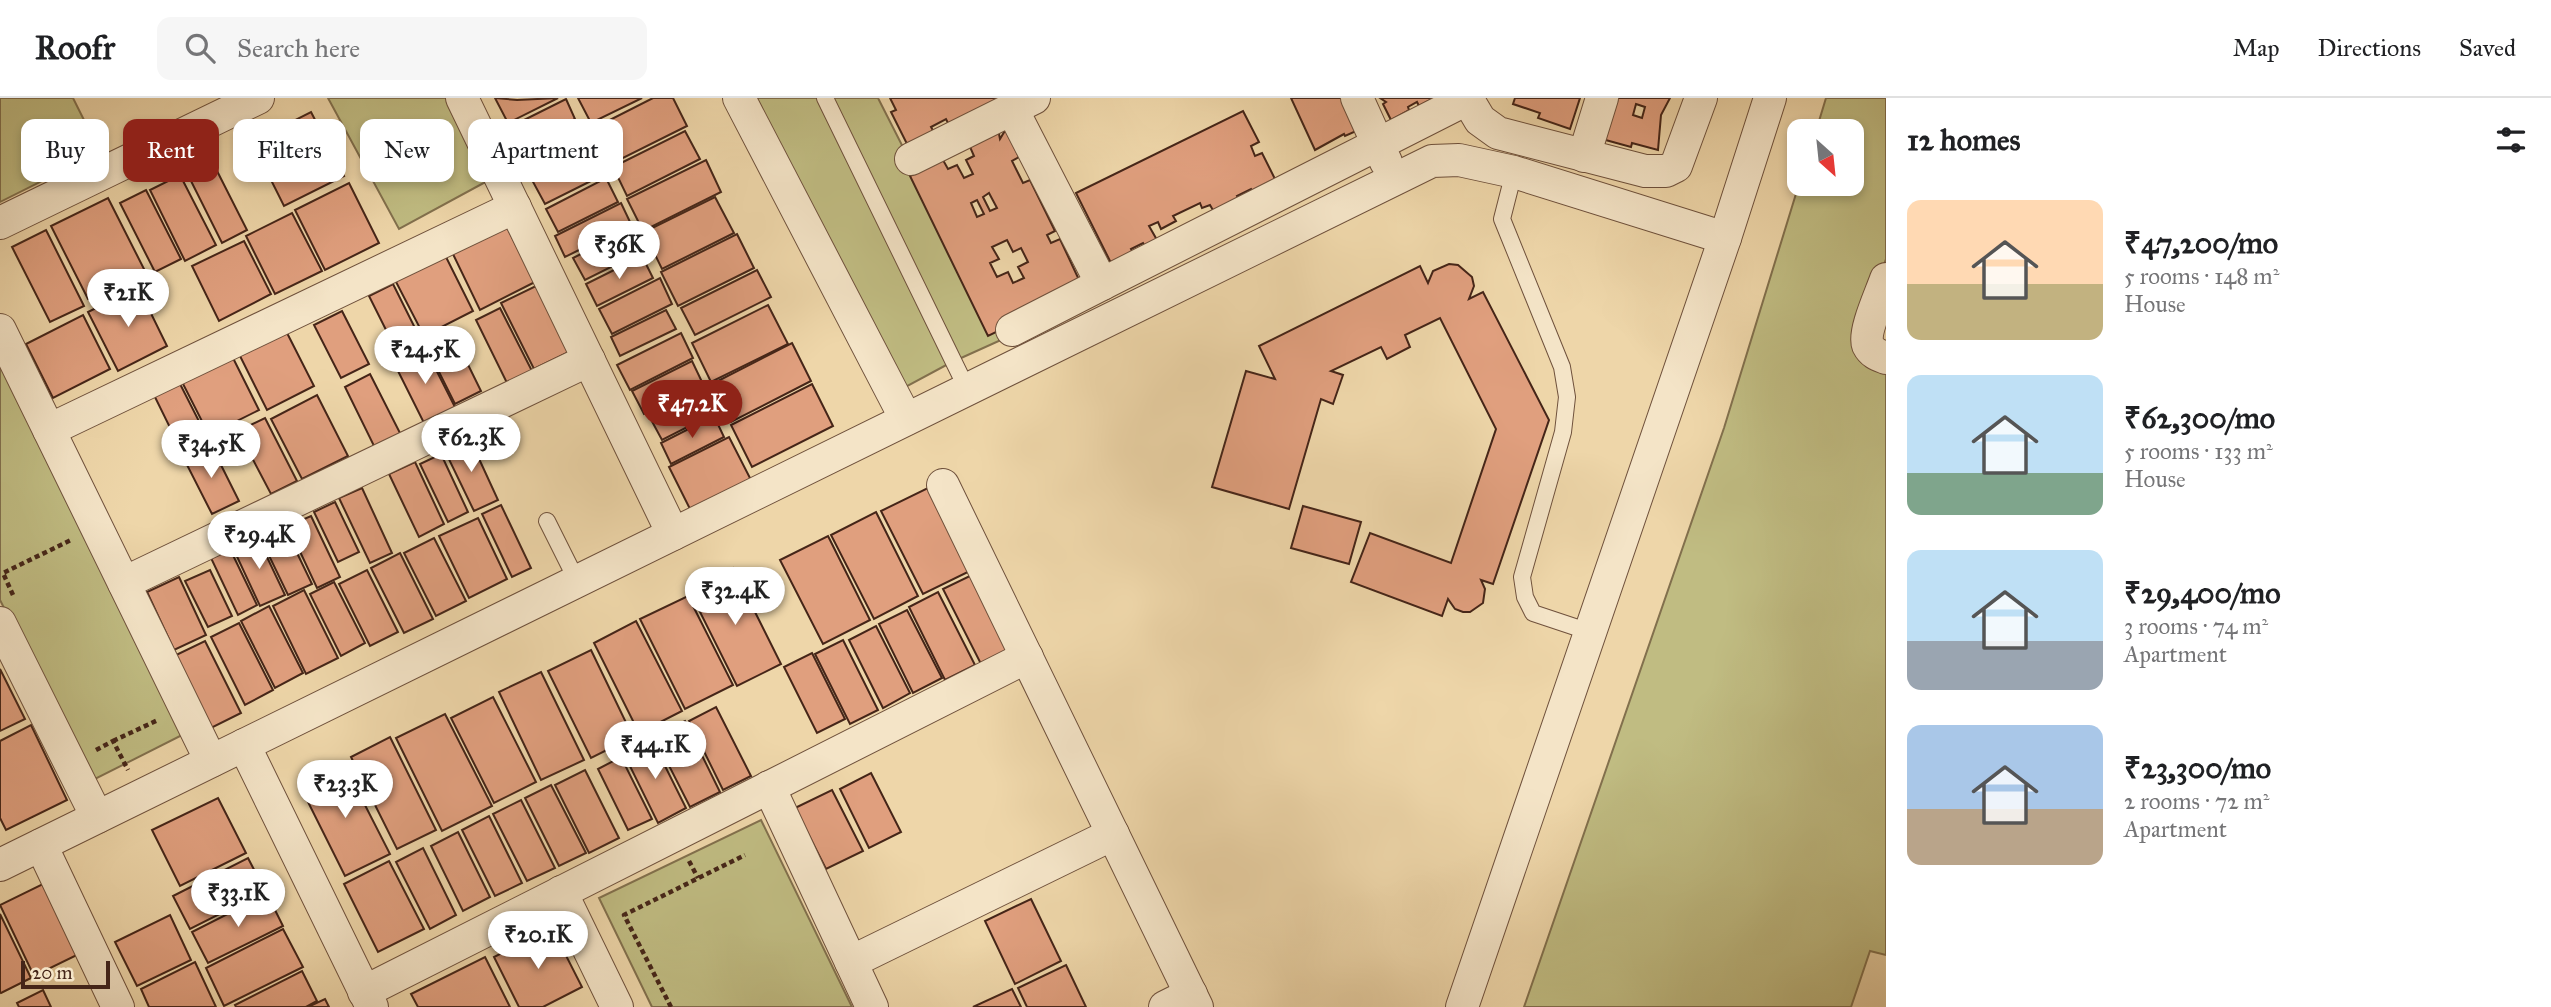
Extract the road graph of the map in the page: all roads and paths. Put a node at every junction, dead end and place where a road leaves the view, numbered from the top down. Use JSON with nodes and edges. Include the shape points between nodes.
{"nodes":[{"id":1,"x":258,"y":98,"type":"edge"},
{"id":2,"x":462,"y":98,"type":"edge"},
{"id":3,"x":739,"y":98,"type":"edge"},
{"id":4,"x":825,"y":98,"type":"edge"},
{"id":5,"x":1357,"y":98,"type":"edge"},
{"id":6,"x":1468,"y":98,"type":"edge"},
{"id":7,"x":1602,"y":98,"type":"edge"},
{"id":8,"x":1701,"y":98,"type":"edge"},
{"id":9,"x":1770,"y":98,"type":"edge"},
{"id":10,"x":1023,"y":103,"type":"edge"},
{"id":11,"x":1378,"y":144,"type":"junction"},
{"id":12,"x":1584,"y":156,"type":"junction"},
{"id":13,"x":911,"y":159,"type":"dead end"},
{"id":14,"x":1514,"y":172,"type":"junction"},
{"id":15,"x":1394,"y":179,"type":"junction"},
{"id":16,"x":515,"y":207,"type":"junction"},
{"id":17,"x":0,"y":223,"type":"edge"},
{"id":18,"x":1725,"y":238,"type":"junction"},
{"id":19,"x":1886,"y":279,"type":"edge"},
{"id":20,"x":1102,"y":284,"type":"junction"},
{"id":21,"x":0,"y":330,"type":"edge"},
{"id":22,"x":1012,"y":330,"type":"dead end"},
{"id":23,"x":1886,"y":358,"type":"edge"},
{"id":24,"x":589,"y":360,"type":"junction"},
{"id":25,"x":967,"y":389,"type":"junction"},
{"id":26,"x":906,"y":419,"type":"junction"},
{"id":27,"x":49,"y":430,"type":"junction"},
{"id":28,"x":943,"y":485,"type":"dead end"},
{"id":29,"x":547,"y":521,"type":"dead end"},
{"id":30,"x":673,"y":534,"type":"junction"},
{"id":31,"x":82,"y":535,"type":"dead end"},
{"id":32,"x":577,"y":581,"type":"junction"},
{"id":33,"x":124,"y":583,"type":"junction"},
{"id":34,"x":6,"y":627,"type":"edge"},
{"id":35,"x":1590,"y":632,"type":"junction"},
{"id":36,"x":1027,"y":657,"type":"junction"},
{"id":37,"x":169,"y":715,"type":"dead end"},
{"id":38,"x":113,"y":741,"type":"junction"},
{"id":39,"x":244,"y":745,"type":"junction"},
{"id":40,"x":90,"y":754,"type":"dead end"},
{"id":41,"x":211,"y":761,"type":"junction"},
{"id":42,"x":769,"y":787,"type":"junction"},
{"id":43,"x":141,"y":796,"type":"junction"},
{"id":44,"x":97,"y":817,"type":"junction"},
{"id":45,"x":1113,"y":834,"type":"junction"},
{"id":46,"x":41,"y":845,"type":"junction"},
{"id":47,"x":746,"y":855,"type":"dead end"},
{"id":48,"x":0,"y":865,"type":"edge"},
{"id":49,"x":561,"y":892,"type":"junction"},
{"id":50,"x":851,"y":962,"type":"junction"},
{"id":51,"x":368,"y":999,"type":"edge"},
{"id":52,"x":1184,"y":1003,"type":"edge"},
{"id":53,"x":118,"y":1007,"type":"edge"},
{"id":54,"x":617,"y":1007,"type":"edge"},
{"id":55,"x":671,"y":1007,"type":"edge"},
{"id":56,"x":872,"y":1007,"type":"edge"},
{"id":57,"x":1462,"y":1007,"type":"edge"}],
"edges":[{"from":1,"to":17,"type":"street"},
{"from":2,"to":16,"type":"street"},
{"from":3,"to":26,"type":"street"},
{"from":4,"to":25,"type":"lane"},
{"from":5,"to":11,"type":"street"},
{"from":6,"to":11,"type":"street"},
{"from":6,"to":12,"type":"street","via":[[1480,120],[1498,133]]},
{"from":7,"to":12,"type":"street"},
{"from":8,"to":12,"type":"street","via":[[1676,166],[1666,172]]},
{"from":9,"to":18,"type":"street"},
{"from":10,"to":13,"type":"street"},
{"from":10,"to":20,"type":"street"},
{"from":11,"to":15,"type":"street"},
{"from":11,"to":20,"type":"street"},
{"from":14,"to":15,"type":"street","via":[[1447,159]]},
{"from":14,"to":18,"type":"street"},
{"from":14,"to":35,"type":"lane","via":[[1502,219],[1562,367],[1567,397],[1563,432],[1522,577],[1525,597],[1533,613]]},
{"from":15,"to":25,"type":"street"},
{"from":16,"to":24,"type":"street"},
{"from":16,"to":27,"type":"street"},
{"from":18,"to":35,"type":"street"},
{"from":19,"to":23,"type":"street","via":[[1867,336],[1875,354]]},
{"from":20,"to":22,"type":"street"},
{"from":21,"to":27,"type":"street"},
{"from":24,"to":30,"type":"street"},
{"from":24,"to":33,"type":"street"},
{"from":25,"to":26,"type":"street"},
{"from":26,"to":30,"type":"street"},
{"from":27,"to":33,"type":"street"},
{"from":28,"to":36,"type":"street"},
{"from":29,"to":32,"type":"lane"},
{"from":30,"to":32,"type":"street"},
{"from":31,"to":34,"type":"path","via":[[3,573]]},
{"from":32,"to":39,"type":"street"},
{"from":33,"to":41,"type":"street"},
{"from":34,"to":44,"type":"street"},
{"from":35,"to":57,"type":"street"},
{"from":36,"to":42,"type":"street"},
{"from":36,"to":45,"type":"street"},
{"from":37,"to":38,"type":"path"},
{"from":38,"to":40,"type":"path"},
{"from":38,"to":43,"type":"path"},
{"from":39,"to":41,"type":"street"},
{"from":39,"to":51,"type":"street"},
{"from":41,"to":43,"type":"street"},
{"from":42,"to":49,"type":"street"},
{"from":42,"to":50,"type":"street"},
{"from":43,"to":44,"type":"street"},
{"from":44,"to":46,"type":"street"},
{"from":45,"to":50,"type":"street"},
{"from":45,"to":52,"type":"street"},
{"from":46,"to":48,"type":"street"},
{"from":46,"to":53,"type":"street"},
{"from":47,"to":55,"type":"path","via":[[624,915]]},
{"from":49,"to":51,"type":"street"},
{"from":49,"to":54,"type":"street"},
{"from":50,"to":56,"type":"street"}]}
